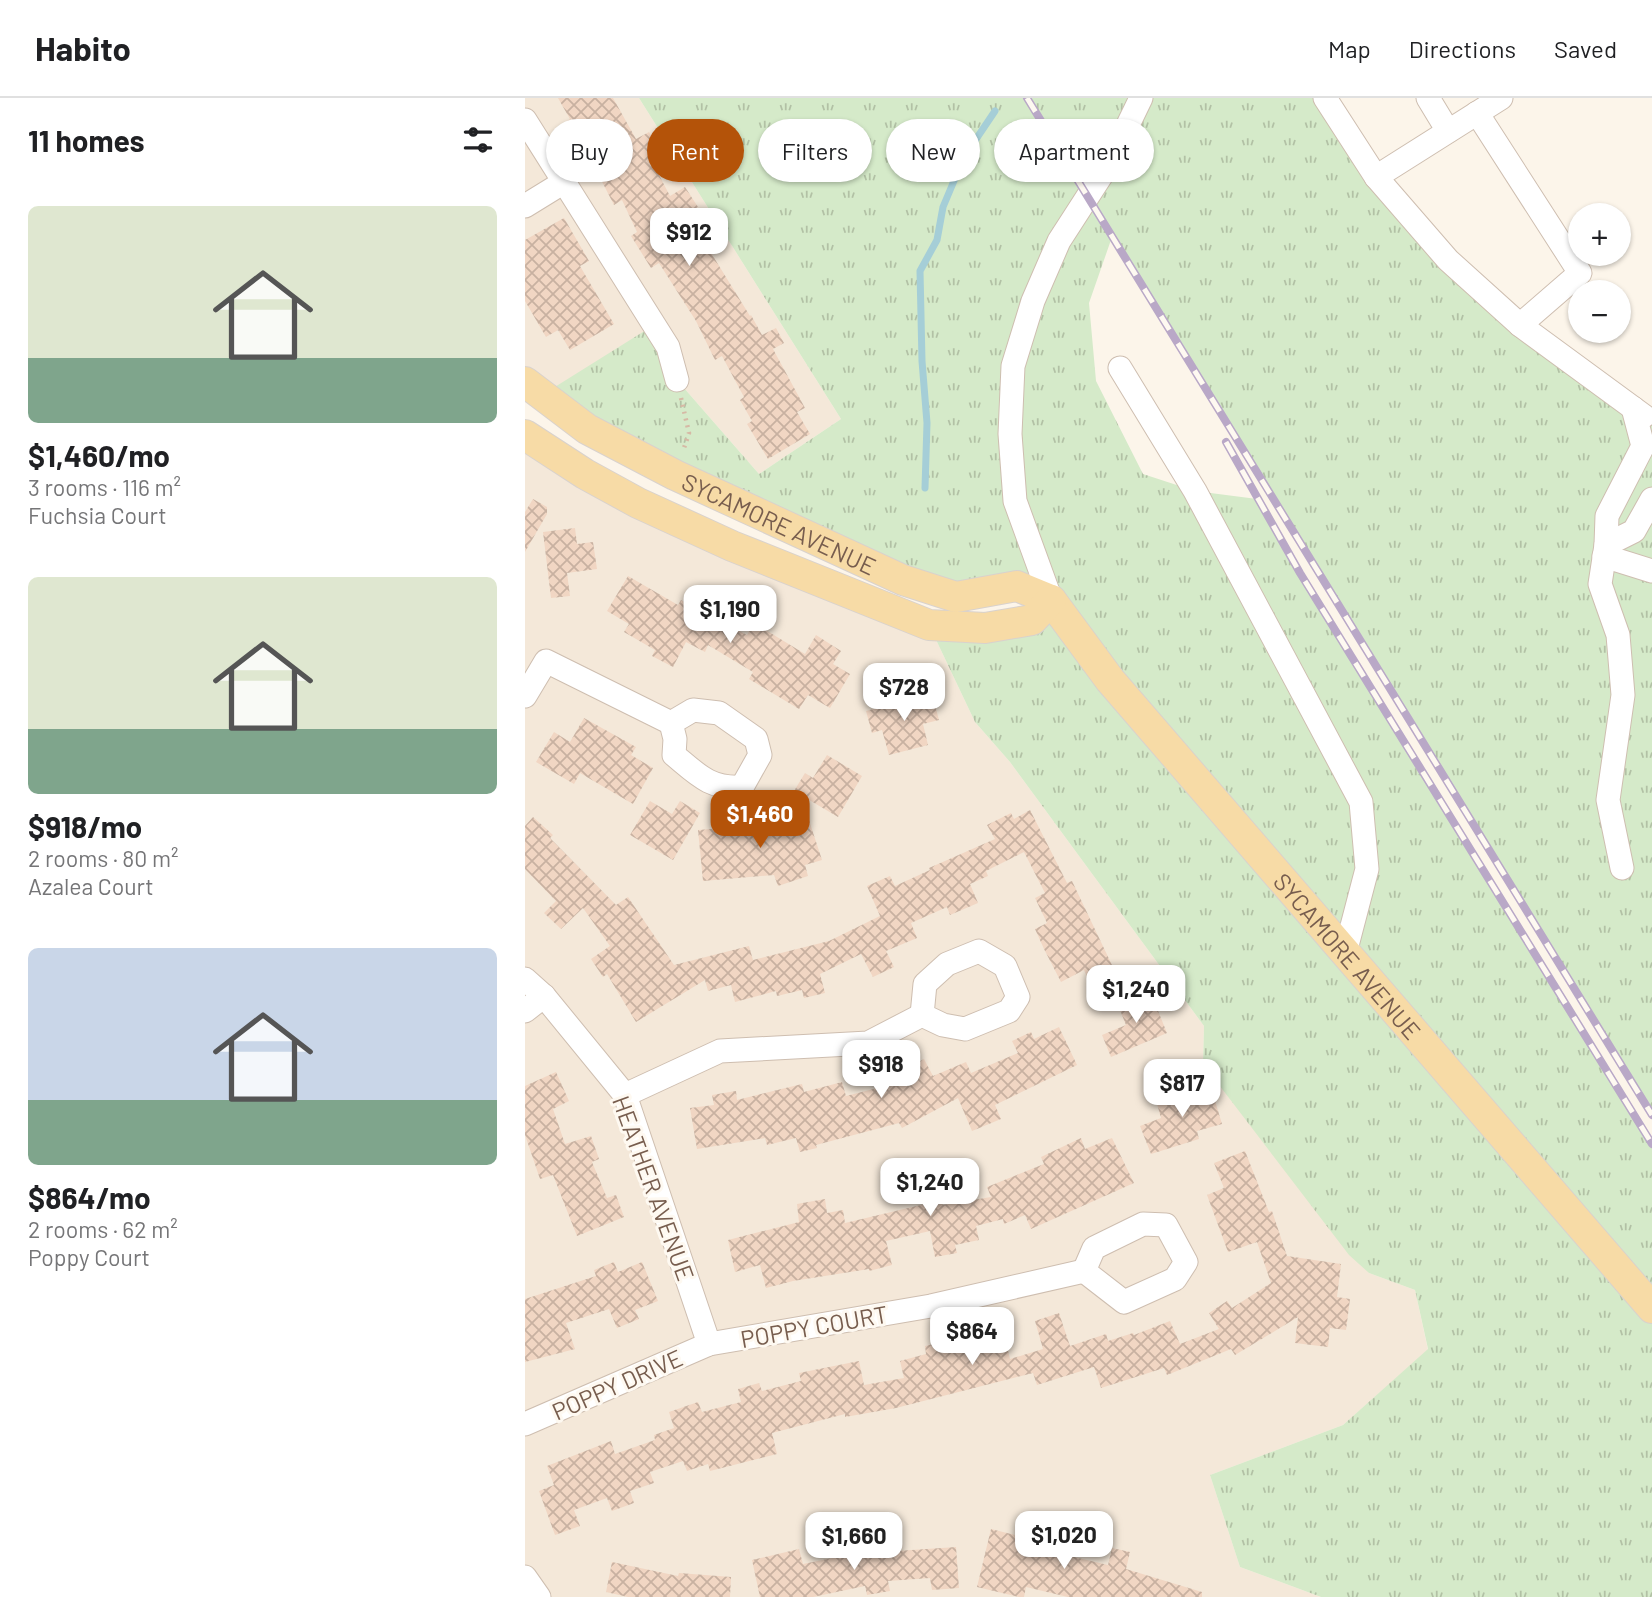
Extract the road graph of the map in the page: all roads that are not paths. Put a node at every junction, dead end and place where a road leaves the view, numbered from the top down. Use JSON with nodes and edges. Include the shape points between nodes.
{"nodes":[{"id":1,"x":1141,"y":98,"type":"edge"},
{"id":2,"x":1325,"y":98,"type":"edge"},
{"id":3,"x":1427,"y":98,"type":"edge"},
{"id":4,"x":1501,"y":98,"type":"edge"},
{"id":5,"x":1477,"y":113,"type":"junction"},
{"id":6,"x":525,"y":121,"type":"edge"},
{"id":7,"x":1448,"y":131,"type":"junction"},
{"id":8,"x":1376,"y":177,"type":"junction"},
{"id":9,"x":564,"y":183,"type":"junction"},
{"id":10,"x":525,"y":206,"type":"edge"},
{"id":11,"x":1520,"y":325,"type":"junction"},
{"id":12,"x":1120,"y":368,"type":"dead end"},
{"id":13,"x":677,"y":380,"type":"road end"},
{"id":14,"x":525,"y":382,"type":"edge"},
{"id":15,"x":1633,"y":408,"type":"junction"},
{"id":16,"x":1652,"y":421,"type":"edge"},
{"id":17,"x":525,"y":435,"type":"edge"},
{"id":18,"x":1652,"y":499,"type":"edge"},
{"id":19,"x":1605,"y":551,"type":"junction"},
{"id":20,"x":1652,"y":571,"type":"edge"},
{"id":21,"x":1051,"y":600,"type":"junction"},
{"id":22,"x":525,"y":696,"type":"edge"},
{"id":23,"x":671,"y":723,"type":"dead end"},
{"id":24,"x":1622,"y":867,"type":"dead end"},
{"id":25,"x":1345,"y":953,"type":"junction"},
{"id":26,"x":525,"y":979,"type":"edge"},
{"id":27,"x":544,"y":996,"type":"junction"},
{"id":28,"x":525,"y":1011,"type":"edge"},
{"id":29,"x":922,"y":1015,"type":"dead end"},
{"id":30,"x":625,"y":1094,"type":"junction"},
{"id":31,"x":1084,"y":1271,"type":"dead end"},
{"id":32,"x":1652,"y":1308,"type":"edge"},
{"id":33,"x":709,"y":1344,"type":"junction"},
{"id":34,"x":525,"y":1424,"type":"edge"},
{"id":35,"x":525,"y":1577,"type":"edge"},
{"id":36,"x":539,"y":1597,"type":"edge"}],
"edges":[{"from":1,"to":21,"type":"street","via":[[1110,162],[1059,241],[1033,301],[1013,366],[1010,434],[1015,501]]},
{"from":2,"to":8,"type":"street"},
{"from":3,"to":7,"type":"street"},
{"from":4,"to":5,"type":"street"},
{"from":5,"to":7,"type":"street"},
{"from":5,"to":11,"type":"street","via":[[1580,273]]},
{"from":6,"to":9,"type":"street"},
{"from":7,"to":8,"type":"street"},
{"from":8,"to":11,"type":"street","via":[[1448,260]]},
{"from":9,"to":10,"type":"street"},
{"from":9,"to":13,"type":"street","via":[[668,347]]},
{"from":11,"to":15,"type":"street"},
{"from":12,"to":25,"type":"street","via":[[1195,491],[1361,802],[1367,869]]},
{"from":14,"to":21,"type":"main road","name":"SYCAMORE AVENUE","via":[[587,429],[675,475],[903,580],[956,597],[1017,586]]},
{"from":15,"to":16,"type":"street"},
{"from":15,"to":19,"type":"street","via":[[1643,446],[1607,516]]},
{"from":17,"to":21,"type":"main road","name":"SYCAMORE AVENUE","via":[[638,503],[929,625],[985,628],[1032,620]]},
{"from":18,"to":19,"type":"street","via":[[1634,531]]},
{"from":19,"to":20,"type":"street"},
{"from":19,"to":24,"type":"street","via":[[1600,584],[1618,635],[1623,695],[1608,800]]},
{"from":21,"to":25,"type":"main road","name":"SYCAMORE AVENUE","via":[[1109,680]]},
{"from":22,"to":23,"type":"street","via":[[546,661]]},
{"from":25,"to":32,"type":"main road","name":"SYCAMORE AVENUE"},
{"from":26,"to":27,"type":"street","name":"HEATHER AVENUE"},
{"from":27,"to":28,"type":"street"},
{"from":27,"to":30,"type":"street","name":"HEATHER AVENUE"},
{"from":29,"to":30,"type":"street","via":[[868,1043],[720,1051]]},
{"from":30,"to":33,"type":"street","name":"HEATHER AVENUE"},
{"from":31,"to":33,"type":"street","name":"POPPY COURT","via":[[931,1306]]},
{"from":33,"to":34,"type":"street","name":"POPPY DRIVE"},
{"from":35,"to":36,"type":"street"}]}
